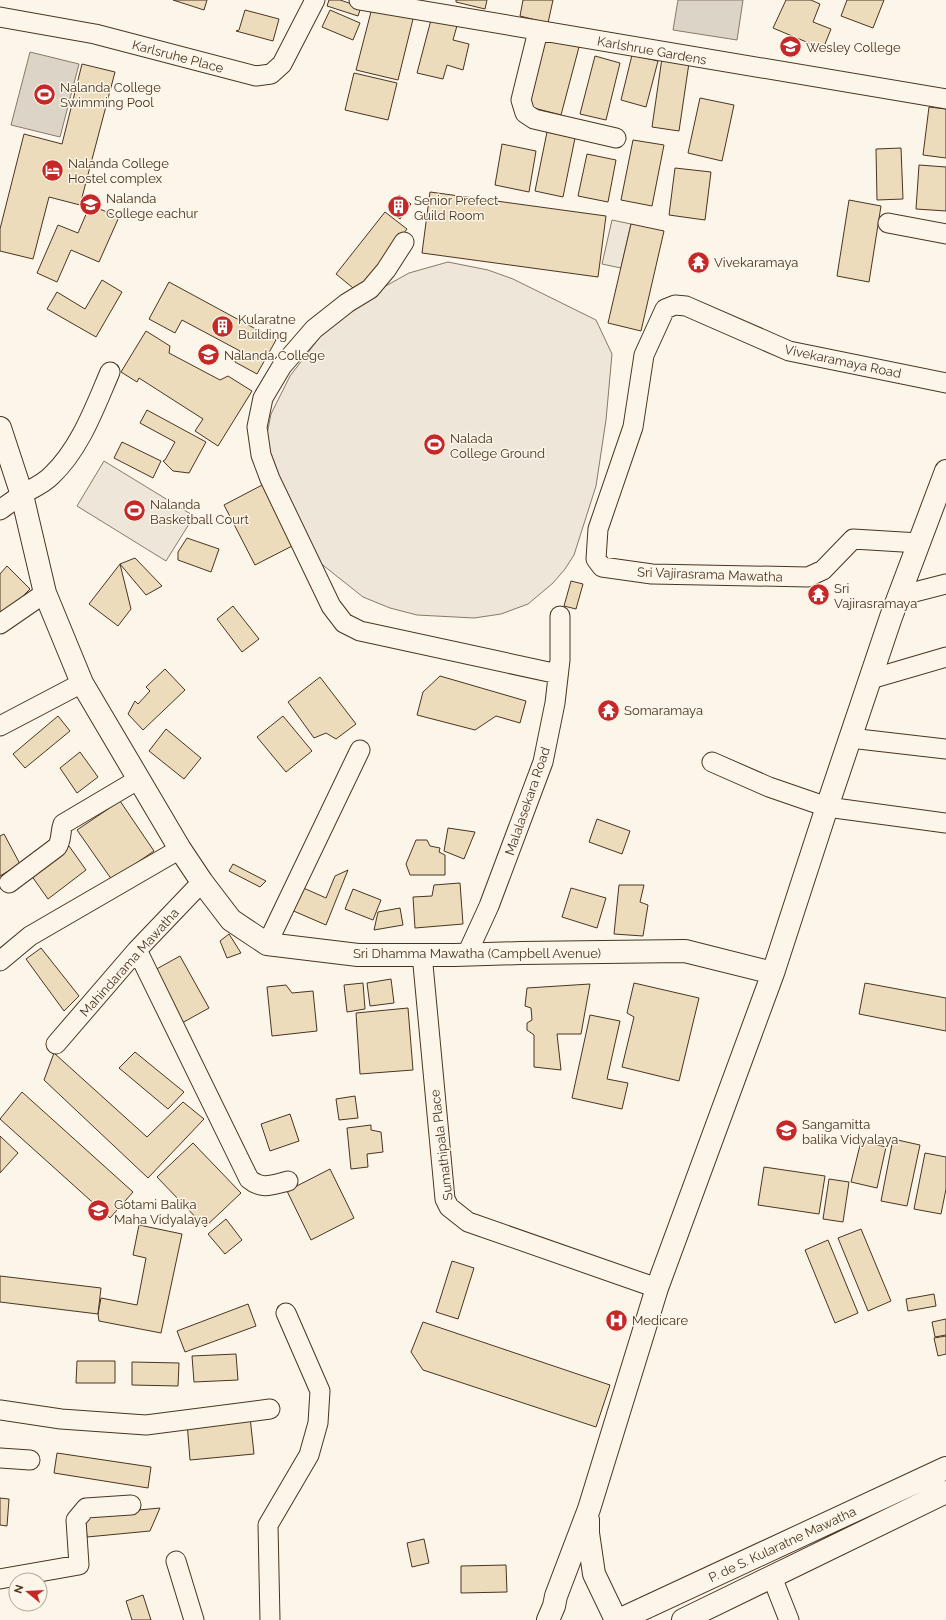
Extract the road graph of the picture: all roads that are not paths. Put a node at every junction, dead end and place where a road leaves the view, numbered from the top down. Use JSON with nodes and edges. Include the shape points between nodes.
{"nodes":[{"id":1,"x":315,"y":0,"type":"edge"},
{"id":2,"x":359,"y":0,"type":"edge"},
{"id":3,"x":0,"y":16,"type":"edge"},
{"id":4,"x":538,"y":31,"type":"junction"},
{"id":5,"x":946,"y":99,"type":"edge"},
{"id":6,"x":616,"y":138,"type":"dead end"},
{"id":7,"x":888,"y":223,"type":"dead end"},
{"id":8,"x":946,"y":234,"type":"edge"},
{"id":9,"x":404,"y":242,"type":"dead end"},
{"id":10,"x":675,"y":305,"type":"joint"},
{"id":11,"x":110,"y":372,"type":"dead end"},
{"id":12,"x":946,"y":382,"type":"edge"},
{"id":13,"x":0,"y":428,"type":"edge"},
{"id":14,"x":946,"y":471,"type":"edge"},
{"id":15,"x":22,"y":495,"type":"junction"},
{"id":16,"x":0,"y":510,"type":"edge"},
{"id":17,"x":919,"y":542,"type":"junction"},
{"id":18,"x":946,"y":584,"type":"edge"},
{"id":19,"x":45,"y":593,"type":"junction"},
{"id":20,"x":899,"y":596,"type":"junction"},
{"id":21,"x":560,"y":616,"type":"dead end"},
{"id":22,"x":0,"y":624,"type":"edge"},
{"id":23,"x":946,"y":657,"type":"edge"},
{"id":24,"x":558,"y":674,"type":"junction"},
{"id":25,"x":871,"y":679,"type":"junction"},
{"id":26,"x":82,"y":682,"type":"junction"},
{"id":27,"x":0,"y":726,"type":"edge"},
{"id":28,"x":850,"y":738,"type":"junction"},
{"id":29,"x":360,"y":750,"type":"dead end"},
{"id":30,"x":946,"y":750,"type":"edge"},
{"id":31,"x":712,"y":762,"type":"dead end"},
{"id":32,"x":139,"y":779,"type":"junction"},
{"id":33,"x":826,"y":807,"type":"junction"},
{"id":34,"x":946,"y":823,"type":"edge"},
{"id":35,"x":180,"y":848,"type":"junction"},
{"id":36,"x":9,"y":882,"type":"dead end"},
{"id":37,"x":202,"y":882,"type":"junction"},
{"id":38,"x":267,"y":944,"type":"junction"},
{"id":39,"x":136,"y":950,"type":"junction"},
{"id":40,"x":422,"y":954,"type":"junction"},
{"id":41,"x":467,"y":954,"type":"junction"},
{"id":42,"x":0,"y":961,"type":"edge"},
{"id":43,"x":773,"y":973,"type":"junction"},
{"id":44,"x":56,"y":1044,"type":"dead end"},
{"id":45,"x":288,"y":1181,"type":"dead end"},
{"id":46,"x":657,"y":1288,"type":"junction"},
{"id":47,"x":286,"y":1313,"type":"dead end"},
{"id":48,"x":270,"y":1409,"type":"dead end"},
{"id":49,"x":0,"y":1410,"type":"edge"},
{"id":50,"x":0,"y":1458,"type":"edge"},
{"id":51,"x":30,"y":1460,"type":"dead end"},
{"id":52,"x":946,"y":1468,"type":"edge"},
{"id":53,"x":946,"y":1492,"type":"edge"},
{"id":54,"x":131,"y":1505,"type":"dead end"},
{"id":55,"x":589,"y":1509,"type":"junction"},
{"id":56,"x":176,"y":1561,"type":"dead end"},
{"id":57,"x":772,"y":1577,"type":"junction"},
{"id":58,"x":0,"y":1579,"type":"edge"},
{"id":59,"x":554,"y":1615,"type":"edge"},
{"id":60,"x":194,"y":1620,"type":"edge"},
{"id":61,"x":270,"y":1620,"type":"edge"},
{"id":62,"x":616,"y":1620,"type":"edge"},
{"id":63,"x":619,"y":1620,"type":"edge"},
{"id":64,"x":684,"y":1620,"type":"edge"},
{"id":65,"x":789,"y":1620,"type":"edge"}],
"edges":[{"from":1,"to":3,"type":"street","name":"Karlsruhe Place","via":[[282,64],[271,74],[256,76],[95,34]]},
{"from":2,"to":4,"type":"street","name":"Karlshrue Gardens"},
{"from":4,"to":5,"type":"street","name":"Karlshrue Gardens"},
{"from":4,"to":6,"type":"street","via":[[521,100],[525,113],[534,119]]},
{"from":7,"to":8,"type":"street"},
{"from":9,"to":24,"type":"street","via":[[370,289],[347,302],[314,329],[282,366],[262,398],[257,426],[261,454],[270,479],[330,606],[344,623],[360,631]]},
{"from":10,"to":12,"type":"street","name":"Vivekaramaya Road","via":[[686,306],[789,351]]},
{"from":10,"to":17,"type":"street","name":"Sri Vajirasrama Mawatha","via":[[665,309],[644,355],[633,427],[598,529],[596,559],[602,567],[652,574],[808,577],[823,570],[853,539]]},
{"from":11,"to":15,"type":"street","via":[[73,448],[52,475]]},
{"from":13,"to":15,"type":"main road","name":"Sri Dhamma Mawatha (Campbell Avenue)"},
{"from":14,"to":17,"type":"main road"},
{"from":15,"to":16,"type":"street"},
{"from":15,"to":19,"type":"main road","name":"Sri Dhamma Mawatha (Campbell Avenue)"},
{"from":17,"to":20,"type":"main road"},
{"from":18,"to":20,"type":"street"},
{"from":19,"to":22,"type":"street"},
{"from":19,"to":26,"type":"main road","name":"Sri Dhamma Mawatha (Campbell Avenue)"},
{"from":20,"to":25,"type":"main road"},
{"from":21,"to":24,"type":"street","name":"Malalasekara Road"},
{"from":23,"to":25,"type":"street"},
{"from":24,"to":41,"type":"street","name":"Malalasekara Road","via":[[555,703],[542,762],[488,906]]},
{"from":25,"to":28,"type":"main road"},
{"from":26,"to":27,"type":"street"},
{"from":26,"to":32,"type":"main road","name":"Sri Dhamma Mawatha (Campbell Avenue)"},
{"from":28,"to":30,"type":"street"},
{"from":28,"to":33,"type":"main road"},
{"from":29,"to":38,"type":"street"},
{"from":31,"to":33,"type":"street","via":[[769,787]]},
{"from":32,"to":35,"type":"main road","name":"Sri Dhamma Mawatha (Campbell Avenue)"},
{"from":32,"to":36,"type":"street","via":[[63,824],[61,842],[57,848]]},
{"from":33,"to":34,"type":"street"},
{"from":33,"to":43,"type":"main road"},
{"from":35,"to":37,"type":"main road","name":"Sri Dhamma Mawatha (Campbell Avenue)"},
{"from":35,"to":42,"type":"street","via":[[30,936]]},
{"from":37,"to":38,"type":"main road","name":"Sri Dhamma Mawatha (Campbell Avenue)","via":[[231,920]]},
{"from":37,"to":39,"type":"street","name":"Mahindarama Mawatha"},
{"from":38,"to":40,"type":"main road","name":"Sri Dhamma Mawatha (Campbell Avenue)","via":[[358,955]]},
{"from":39,"to":44,"type":"street","name":"Mahindarama Mawatha"},
{"from":39,"to":45,"type":"street","via":[[249,1179],[256,1185],[264,1186]]},
{"from":40,"to":41,"type":"main road","name":"Sri Dhamma Mawatha (Campbell Avenue)"},
{"from":40,"to":46,"type":"street","name":"Sumathipala Place","via":[[445,1199],[449,1207],[468,1222]]},
{"from":41,"to":43,"type":"main road","name":"Sri Dhamma Mawatha (Campbell Avenue)","via":[[685,951]]},
{"from":43,"to":46,"type":"main road"},
{"from":46,"to":55,"type":"main road"},
{"from":47,"to":61,"type":"street","via":[[320,1391],[318,1423],[309,1456],[268,1525]]},
{"from":48,"to":49,"type":"street","via":[[146,1425],[61,1419]]},
{"from":50,"to":51,"type":"street"},
{"from":52,"to":63,"type":"main road","name":"P. de S. Kularatne Mawatha"},
{"from":53,"to":57,"type":"main road","name":"P. de S. Kularatne Mawatha"},
{"from":54,"to":58,"type":"street","via":[[86,1508],[76,1520],[78,1565]]},
{"from":55,"to":59,"type":"main road","via":[[556,1596]]},
{"from":55,"to":62,"type":"main road","via":[[588,1533],[594,1574]]},
{"from":56,"to":60,"type":"street"},
{"from":57,"to":64,"type":"main road","name":"P. de S. Kularatne Mawatha"},
{"from":57,"to":65,"type":"street"}]}
